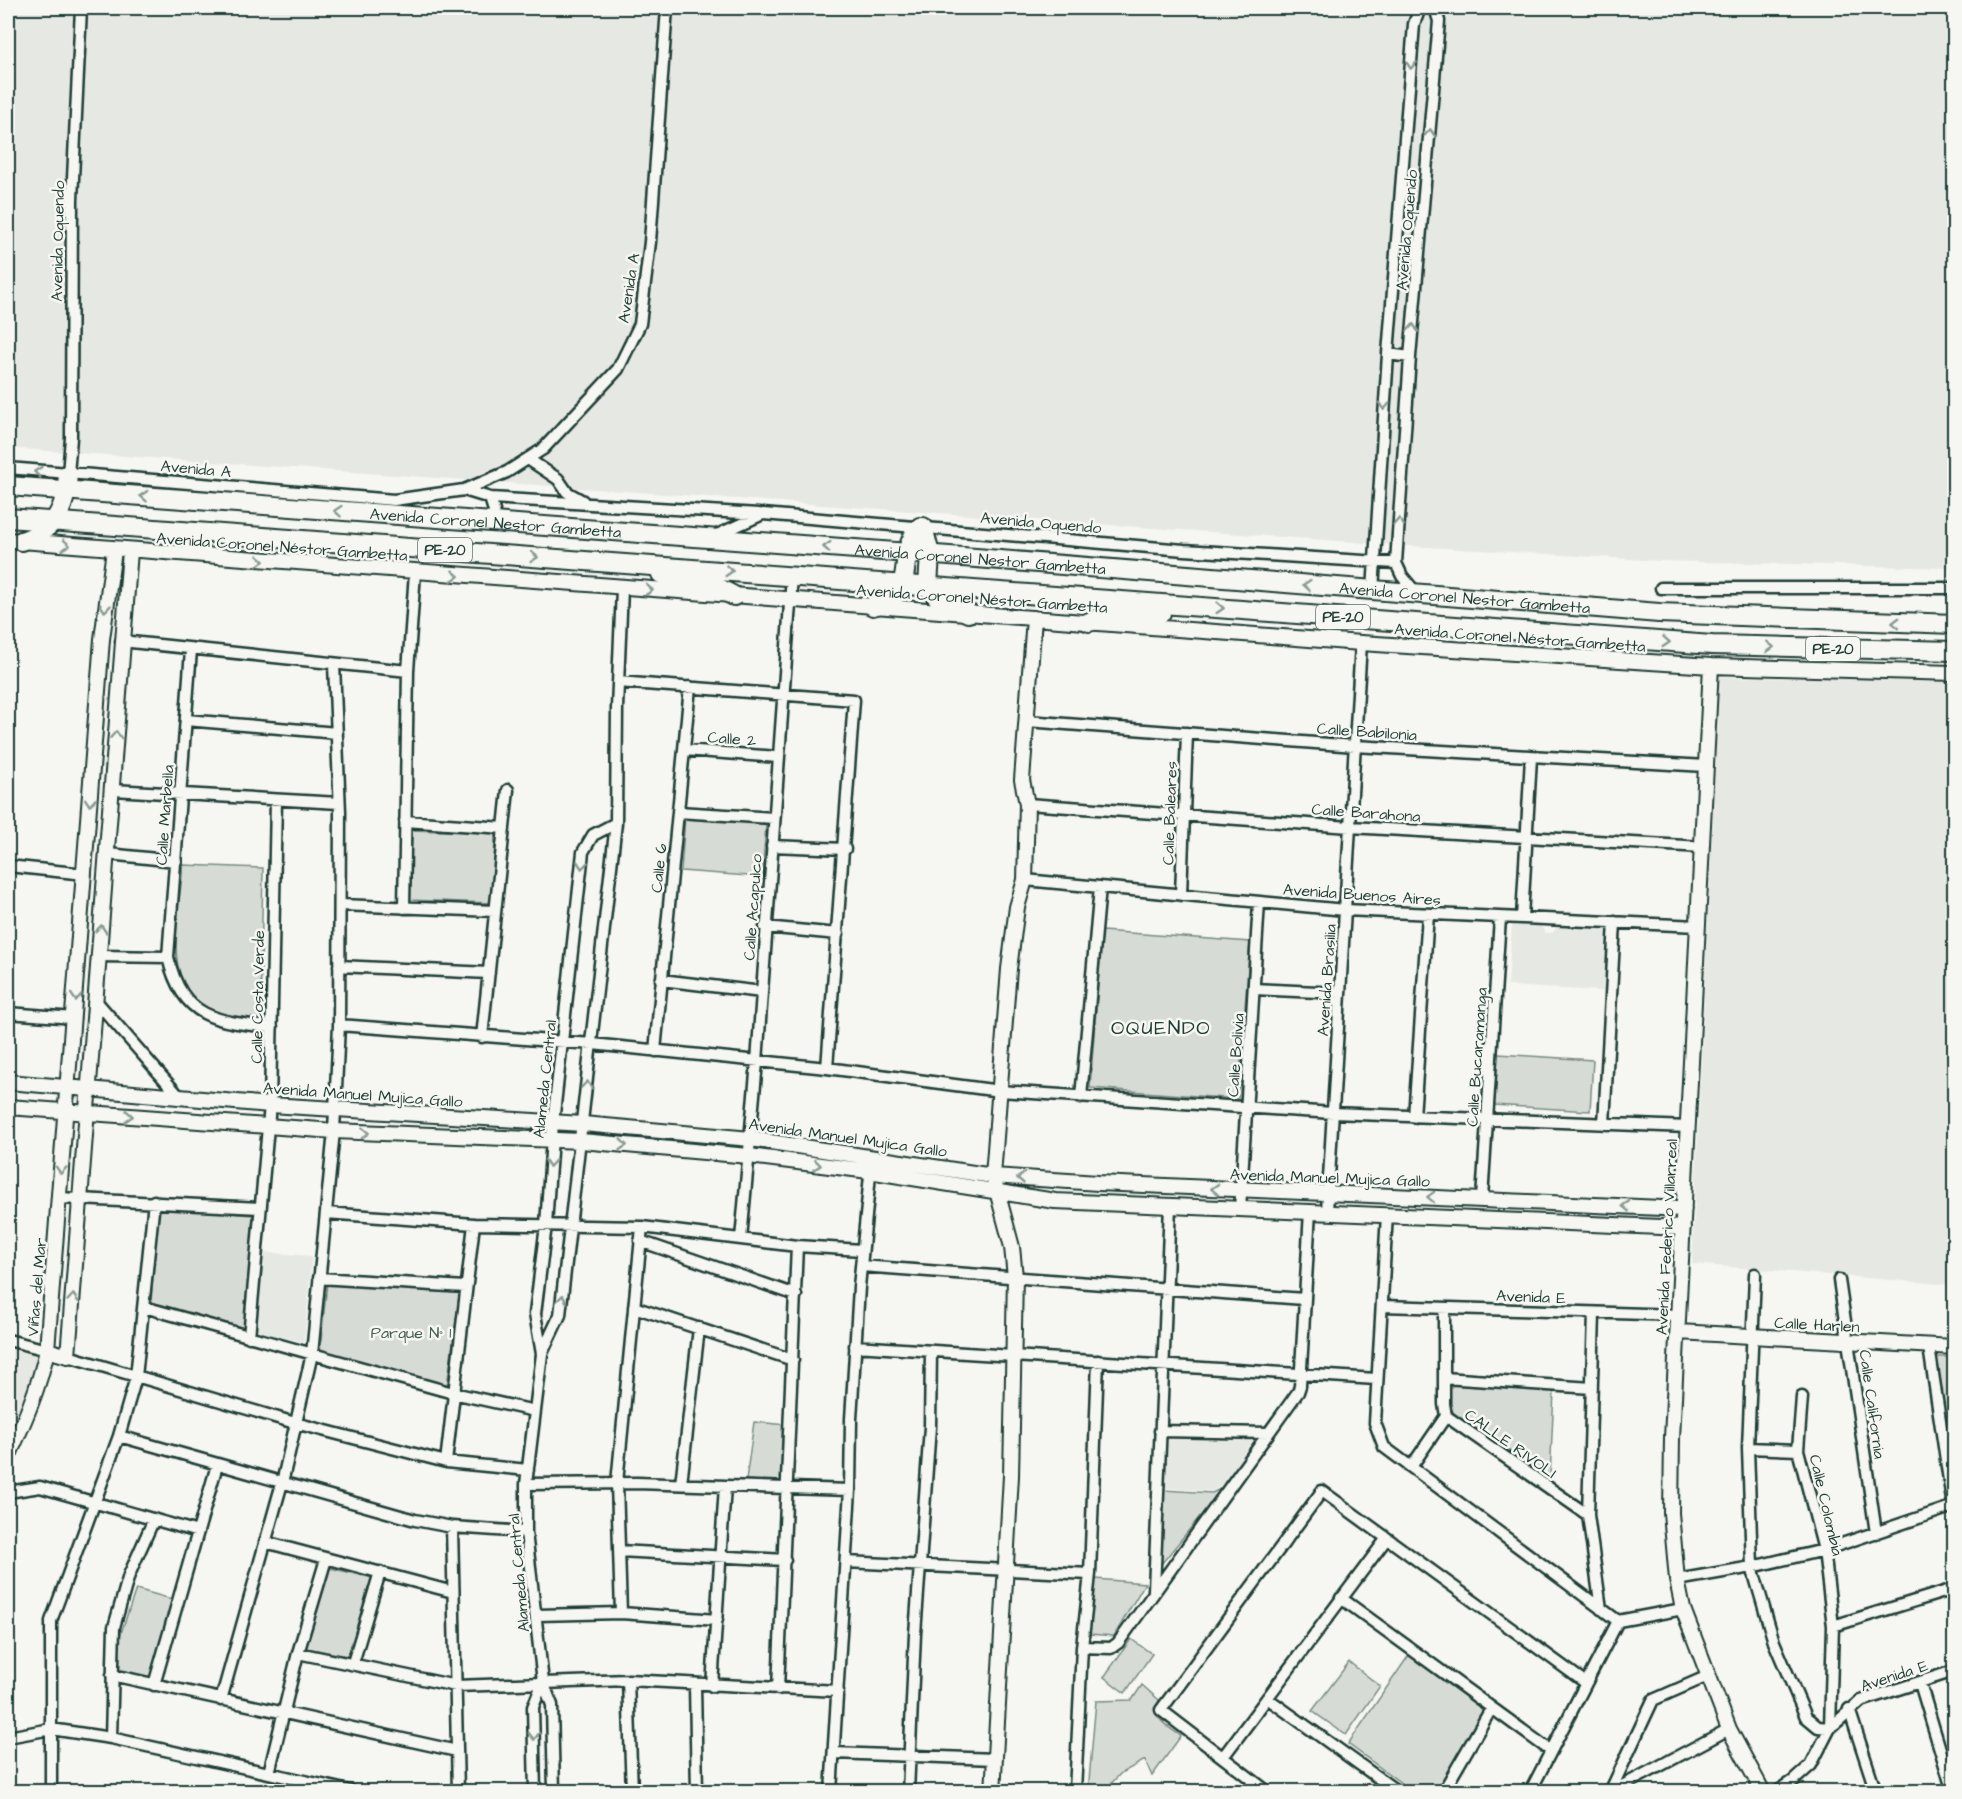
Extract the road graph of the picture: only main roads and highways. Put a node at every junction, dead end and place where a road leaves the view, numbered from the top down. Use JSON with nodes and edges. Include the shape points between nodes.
{"nodes":[{"id":1,"x":68,"y":482,"type":"junction"},
{"id":2,"x":8,"y":486,"type":"edge"},
{"id":3,"x":8,"y":518,"type":"edge"},
{"id":4,"x":56,"y":522,"type":"junction"},
{"id":5,"x":14,"y":541,"type":"edge"},
{"id":6,"x":907,"y":553,"type":"junction"},
{"id":7,"x":930,"y":554,"type":"junction"},
{"id":8,"x":638,"y":564,"type":"junction"},
{"id":9,"x":903,"y":584,"type":"junction"},
{"id":10,"x":927,"y":586,"type":"junction"},
{"id":11,"x":734,"y":596,"type":"road end"},
{"id":12,"x":1184,"y":605,"type":"junction"},
{"id":13,"x":873,"y":606,"type":"road end"},
{"id":14,"x":968,"y":613,"type":"road end"},
{"id":15,"x":1089,"y":622,"type":"road end"},
{"id":16,"x":1954,"y":624,"type":"edge"},
{"id":17,"x":1954,"y":651,"type":"edge"}],
"edges":[{"from":1,"to":2,"type":"highway","name":"Avenida Coronel Nestor Gambetta","number":"PE-20"},
{"from":1,"to":4,"type":"highway"},
{"from":6,"to":1,"type":"highway","name":"Avenida Coronel Nestor Gambetta","number":"PE-20","one_way":true,"via":[[493,523]]},
{"from":3,"to":4,"type":"highway","name":"Avenida Coronel Nestor Gambetta","number":"PE-20"},
{"from":4,"to":5,"type":"highway","via":[[40,535]]},
{"from":4,"to":8,"type":"highway","name":"Avenida Coronel Nestor Gambetta","number":"PE-20","one_way":true},
{"from":6,"to":7,"type":"highway","name":"Avenida Coronel Nestor Gambetta","number":"PE-20"},
{"from":6,"to":7,"type":"highway","via":[[914,533],[922,527]]},
{"from":6,"to":9,"type":"highway"},
{"from":7,"to":10,"type":"highway"},
{"from":16,"to":7,"type":"highway","name":"Avenida Coronel Nestor Gambetta","number":"PE-20","one_way":true,"via":[[1703,616]]},
{"from":8,"to":9,"type":"highway","name":"Avenida Coronel Nestor Gambetta","number":"PE-20","one_way":true},
{"from":8,"to":11,"type":"highway","via":[[671,578],[717,587]]},
{"from":9,"to":10,"type":"highway","name":"Avenida Coronel Nestor Gambetta","number":"PE-20"},
{"from":9,"to":13,"type":"highway","via":[[888,602]]},
{"from":10,"to":12,"type":"highway","name":"Avenida Coronel Nestor Gambetta","number":"PE-20"},
{"from":10,"to":14,"type":"highway","via":[[938,598]]},
{"from":12,"to":15,"type":"highway","via":[[1162,613],[1111,616]]},
{"from":12,"to":17,"type":"highway","name":"Avenida Coronel Nestor Gambetta","number":"PE-20","one_way":true,"via":[[1712,645]]}]}
